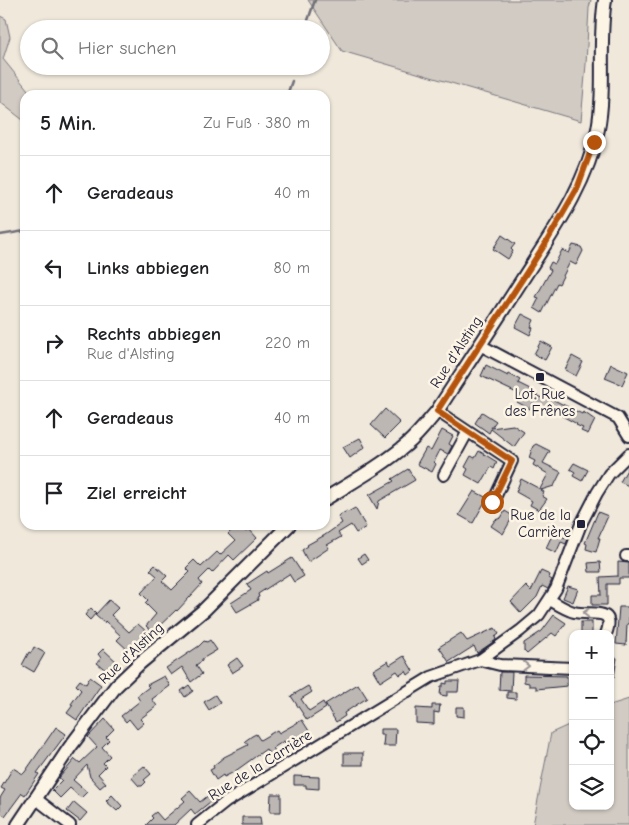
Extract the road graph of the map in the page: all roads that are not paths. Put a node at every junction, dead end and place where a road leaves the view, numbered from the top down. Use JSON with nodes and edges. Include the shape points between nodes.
{"nodes":[{"id":1,"x":605,"y":0,"type":"edge"},
{"id":2,"x":480,"y":345,"type":"junction"},
{"id":3,"x":437,"y":411,"type":"junction"},
{"id":4,"x":468,"y":433,"type":"junction"},
{"id":5,"x":629,"y":436,"type":"edge"},
{"id":6,"x":629,"y":454,"type":"edge"},
{"id":7,"x":444,"y":475,"type":"dead end"},
{"id":8,"x":330,"y":496,"type":"edge"},
{"id":9,"x":492,"y":502,"type":"dead end"},
{"id":10,"x":285,"y":530,"type":"edge"},
{"id":11,"x":550,"y":600,"type":"junction"},
{"id":12,"x":607,"y":630,"type":"edge"},
{"id":13,"x":480,"y":660,"type":"junction"},
{"id":14,"x":569,"y":668,"type":"edge"},
{"id":15,"x":35,"y":798,"type":"junction"},
{"id":16,"x":18,"y":825,"type":"edge"},
{"id":17,"x":70,"y":825,"type":"edge"},
{"id":18,"x":197,"y":825,"type":"edge"}],
"edges":[{"from":1,"to":2,"type":"main road","name":"Rue d'Alsting","via":[[601,104],[591,156],[577,189],[547,241]]},
{"from":2,"to":3,"type":"main road","name":"Rue d'Alsting"},
{"from":2,"to":5,"type":"street","via":[[618,418]]},
{"from":3,"to":4,"type":"street"},
{"from":3,"to":8,"type":"main road","name":"Rue d'Alsting","via":[[397,453]]},
{"from":4,"to":7,"type":"street"},
{"from":4,"to":9,"type":"street","via":[[512,461]]},
{"from":6,"to":11,"type":"street","name":"Rue de la Carrière","via":[[609,474],[597,493]]},
{"from":10,"to":15,"type":"main road","name":"Rue d'Alsting","via":[[204,610],[116,686]]},
{"from":12,"to":11,"type":"street","one_way":true,"via":[[608,618],[605,615],[572,611]]},
{"from":11,"to":13,"type":"street","name":"Rue de la Carrière","via":[[520,632]]},
{"from":13,"to":14,"type":"street","one_way":true,"via":[[500,665]]},
{"from":13,"to":18,"type":"street","name":"Rue de la Carrière","via":[[431,677],[226,802]]},
{"from":15,"to":16,"type":"main road","name":"Rue d'Alsting"},
{"from":15,"to":17,"type":"street"}]}
